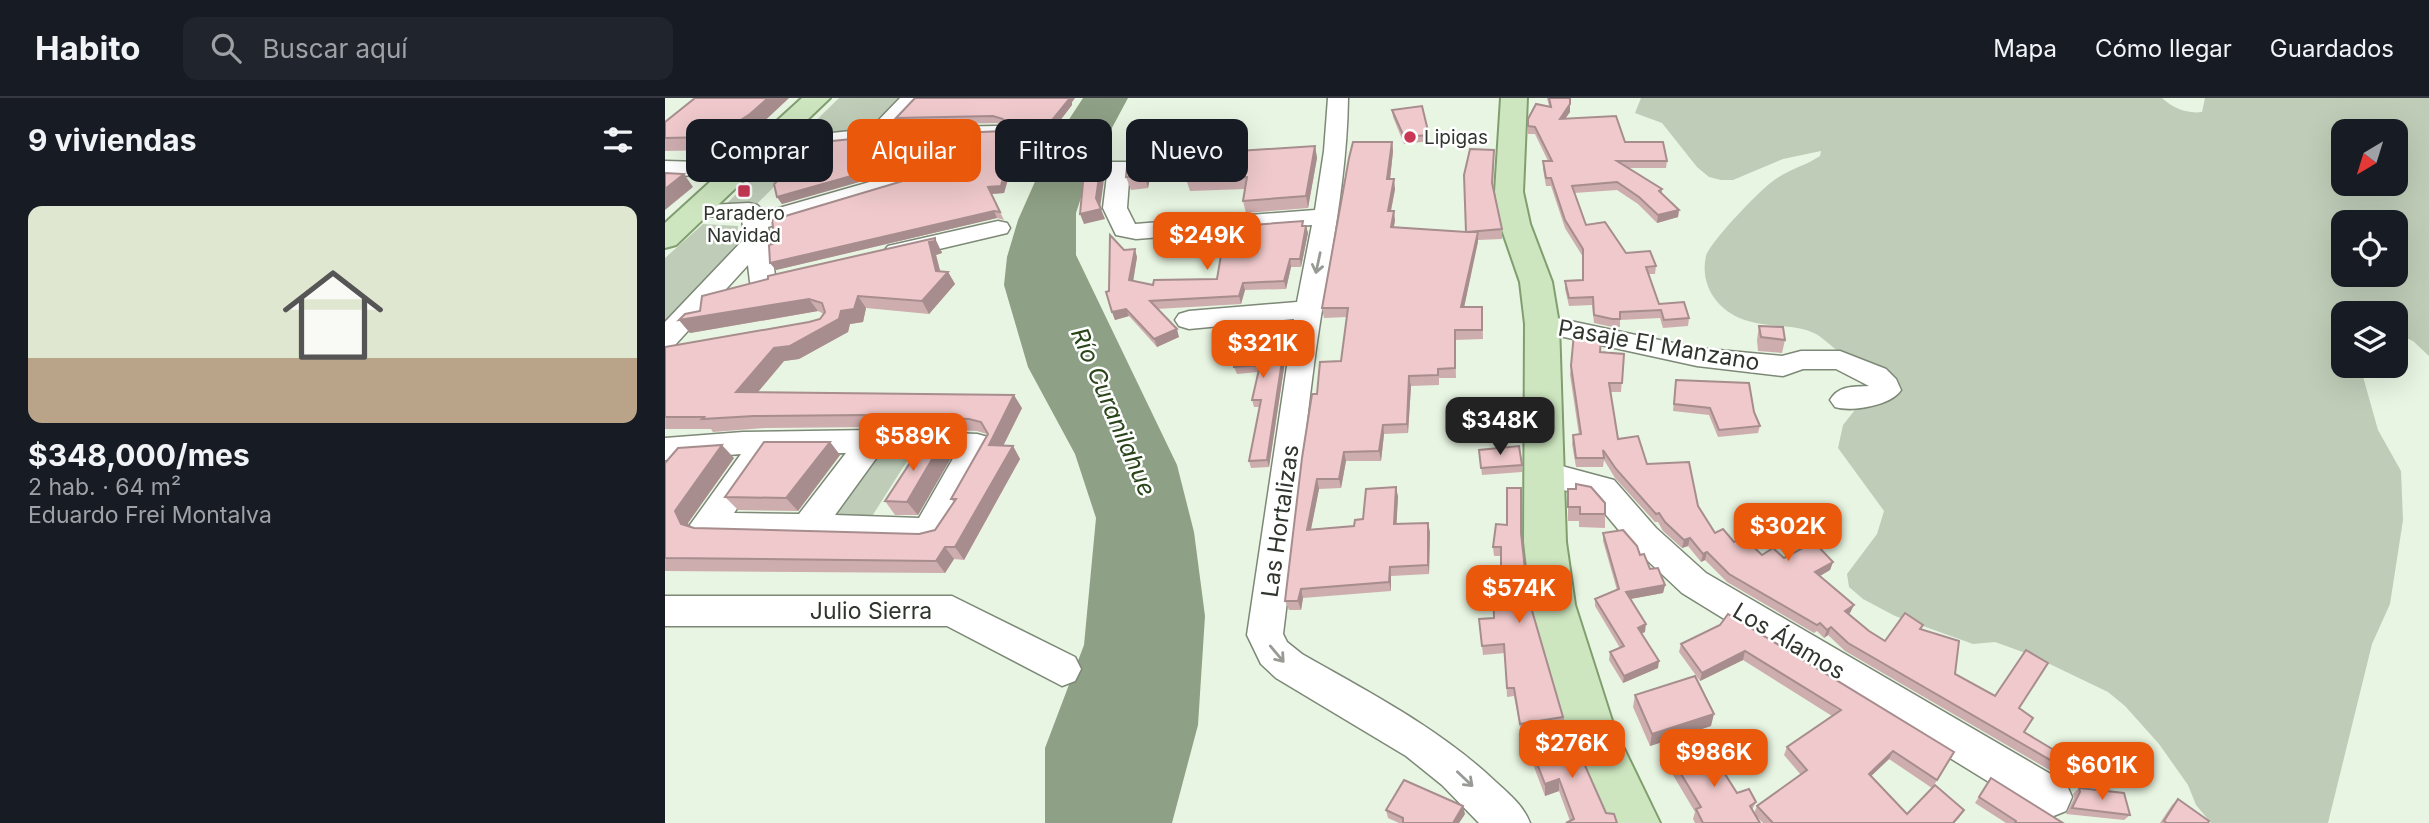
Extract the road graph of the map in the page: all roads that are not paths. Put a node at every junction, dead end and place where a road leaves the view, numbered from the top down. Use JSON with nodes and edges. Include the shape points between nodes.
{"nodes":[{"id":1,"x":817,"y":98,"type":"edge"},
{"id":2,"x":911,"y":98,"type":"edge"},
{"id":3,"x":1338,"y":98,"type":"edge"},
{"id":4,"x":1514,"y":98,"type":"edge"},
{"id":5,"x":794,"y":119,"type":"edge"},
{"id":6,"x":891,"y":119,"type":"edge"},
{"id":7,"x":1119,"y":167,"type":"dead end"},
{"id":8,"x":665,"y":168,"type":"edge"},
{"id":9,"x":686,"y":169,"type":"edge"},
{"id":10,"x":726,"y":182,"type":"edge"},
{"id":11,"x":897,"y":182,"type":"edge"},
{"id":12,"x":695,"y":211,"type":"junction"},
{"id":13,"x":1328,"y":216,"type":"junction"},
{"id":14,"x":998,"y":228,"type":"dead end"},
{"id":15,"x":755,"y":232,"type":"junction"},
{"id":16,"x":665,"y":239,"type":"edge"},
{"id":17,"x":867,"y":258,"type":"edge"},
{"id":18,"x":789,"y":276,"type":"edge"},
{"id":19,"x":763,"y":282,"type":"junction"},
{"id":20,"x":704,"y":300,"type":"junction"},
{"id":21,"x":1308,"y":309,"type":"junction"},
{"id":22,"x":1189,"y":320,"type":"dead end"},
{"id":23,"x":1542,"y":324,"type":"junction"},
{"id":24,"x":673,"y":344,"type":"edge"},
{"id":25,"x":1845,"y":400,"type":"dead end"},
{"id":26,"x":873,"y":441,"type":"junction"},
{"id":27,"x":765,"y":442,"type":"junction"},
{"id":28,"x":665,"y":449,"type":"edge"},
{"id":29,"x":1543,"y":473,"type":"junction"},
{"id":30,"x":808,"y":528,"type":"junction"},
{"id":31,"x":665,"y":611,"type":"edge"},
{"id":32,"x":1062,"y":669,"type":"dead end"},
{"id":33,"x":2051,"y":797,"type":"dead end"},
{"id":34,"x":1509,"y":823,"type":"edge"},
{"id":35,"x":1634,"y":823,"type":"edge"}],
"edges":[{"from":1,"to":5,"type":"main road"},
{"from":2,"to":6,"type":"street"},
{"from":3,"to":13,"type":"street","name":"Las Hortalizas"},
{"from":4,"to":23,"type":"main road","via":[[1510,207],[1536,282]]},
{"from":7,"to":13,"type":"street","via":[[1115,208],[1125,230]]},
{"from":8,"to":9,"type":"street"},
{"from":10,"to":12,"type":"main road"},
{"from":11,"to":15,"type":"street"},
{"from":12,"to":15,"type":"street","via":[[749,210],[754,214]]},
{"from":12,"to":16,"type":"main road"},
{"from":13,"to":21,"type":"street","name":"Las Hortalizas","one_way":true},
{"from":14,"to":17,"type":"street"},
{"from":15,"to":19,"type":"street"},
{"from":15,"to":20,"type":"street"},
{"from":18,"to":19,"type":"street"},
{"from":19,"to":20,"type":"street"},
{"from":20,"to":24,"type":"street"},
{"from":21,"to":22,"type":"street"},
{"from":21,"to":34,"type":"street","name":"Las Hortalizas","one_way":true,"via":[[1265,635],[1274,653],[1289,666],[1420,743]]},
{"from":23,"to":25,"type":"street","name":"Pasaje El Manzano","via":[[1697,356],[1783,366],[1801,360],[1840,360],[1886,386],[1881,394]]},
{"from":23,"to":29,"type":"main road"},
{"from":26,"to":27,"type":"street"},
{"from":26,"to":30,"type":"street"},
{"from":26,"to":30,"type":"street","via":[[977,445],[929,530]]},
{"from":27,"to":28,"type":"street"},
{"from":27,"to":30,"type":"street","via":[[707,525]]},
{"from":29,"to":33,"type":"street","name":"Los Álamos","via":[[1603,489],[1644,537],[1695,583]]},
{"from":29,"to":35,"type":"main road","via":[[1553,605],[1592,734]]},
{"from":31,"to":32,"type":"street","name":"Julio Sierra","via":[[952,611]]}]}
